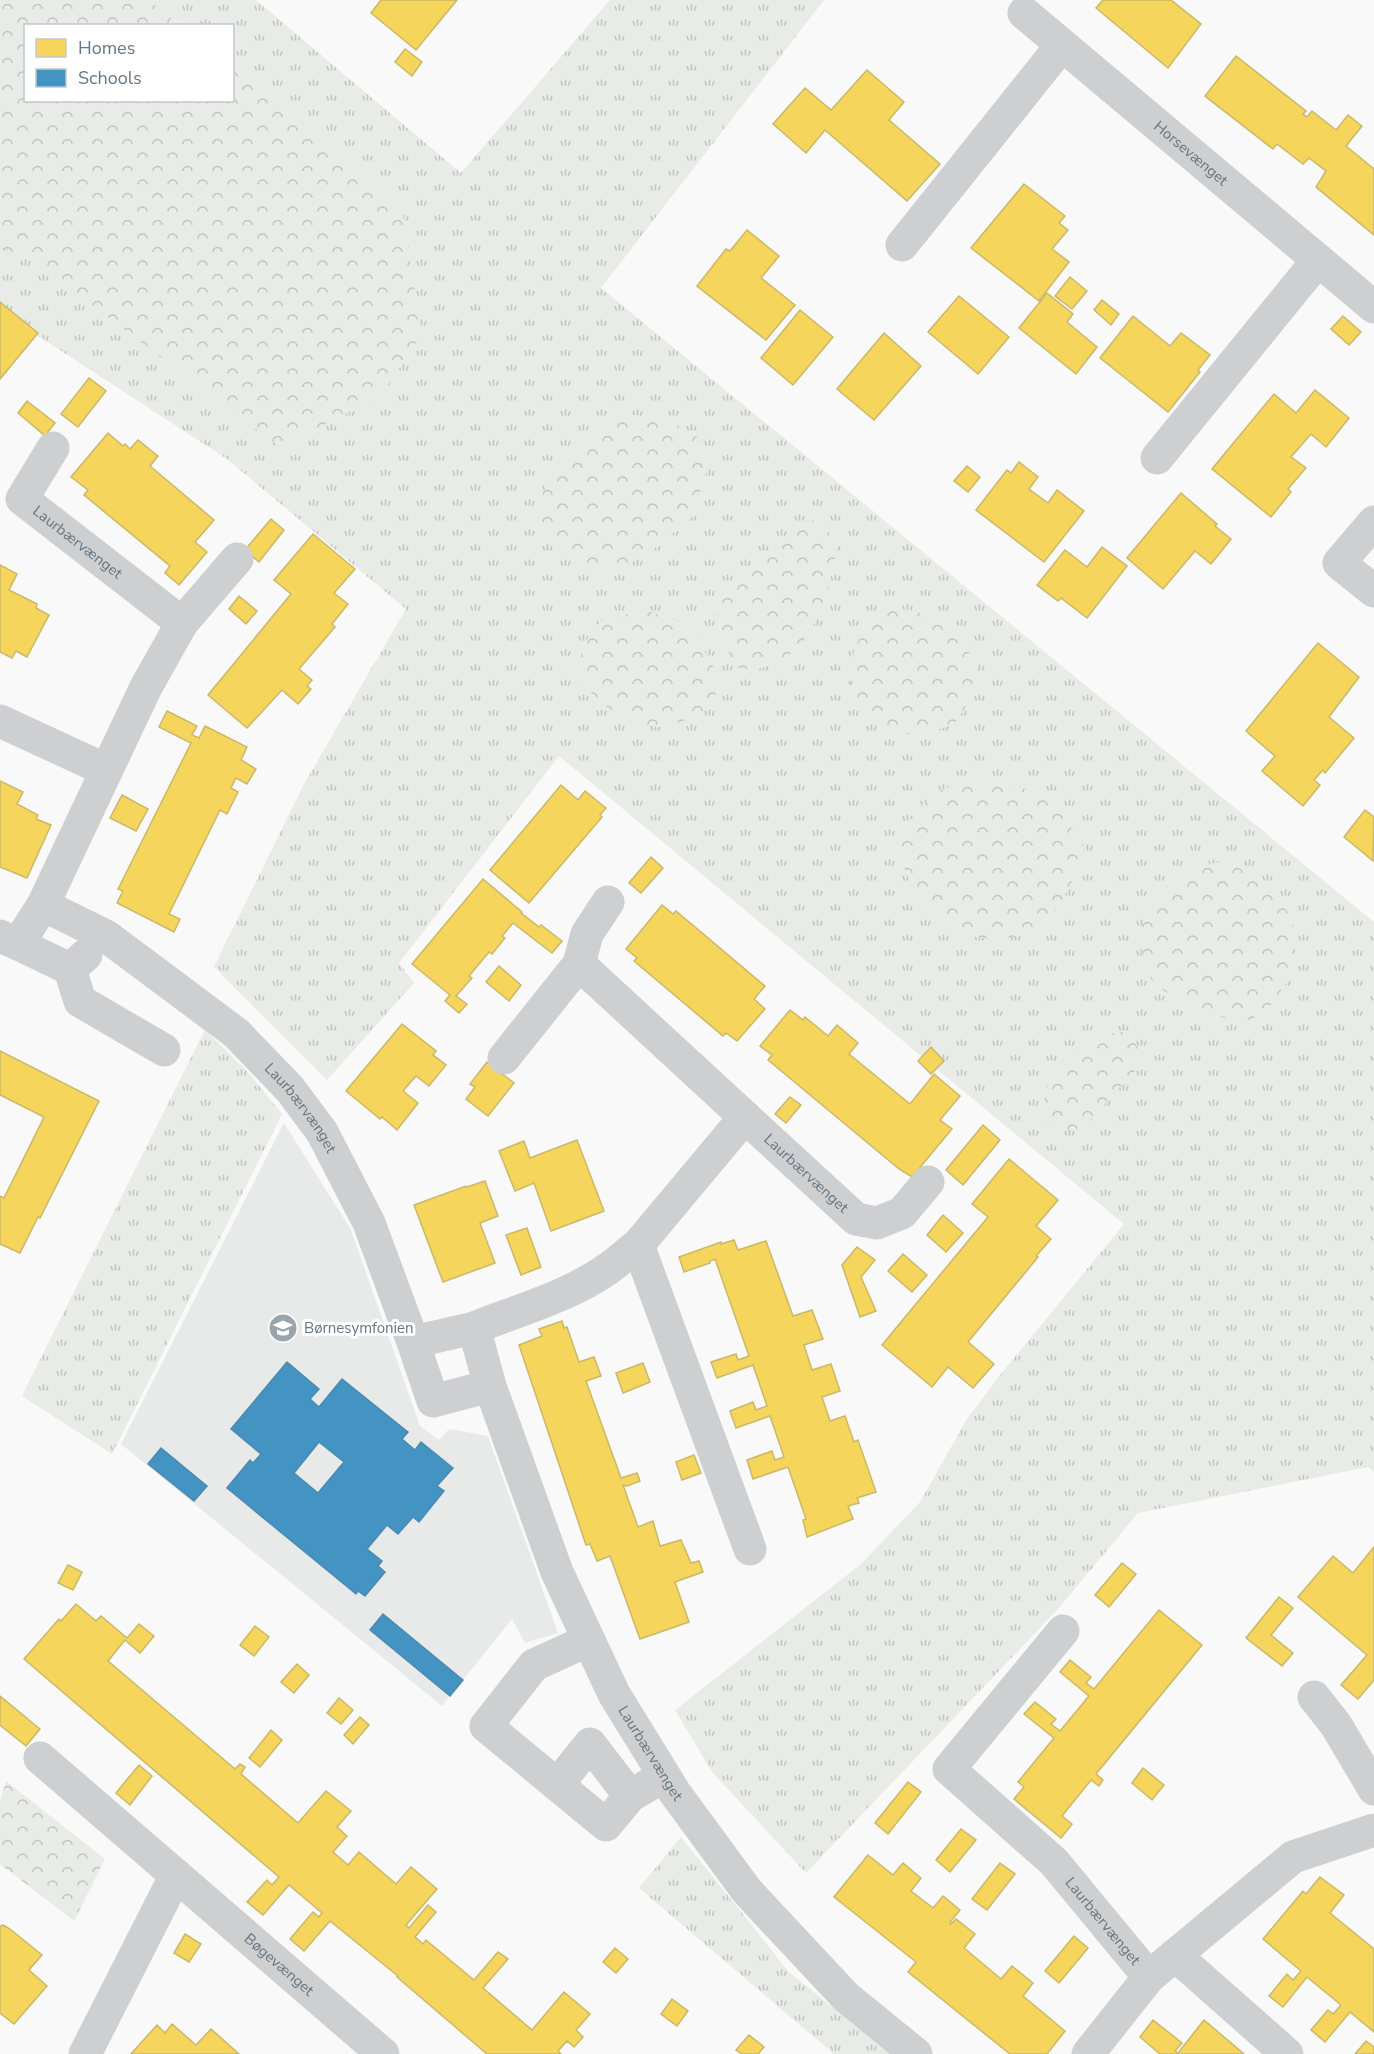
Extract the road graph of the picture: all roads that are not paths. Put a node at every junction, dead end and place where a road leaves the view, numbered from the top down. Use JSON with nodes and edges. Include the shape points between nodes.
{"nodes":[{"id":1,"x":1024,"y":13,"type":"dead end"},
{"id":2,"x":1062,"y":45,"type":"junction"},
{"id":3,"x":902,"y":245,"type":"dead end"},
{"id":4,"x":1318,"y":260,"type":"junction"},
{"id":5,"x":1374,"y":307,"type":"edge"},
{"id":6,"x":53,"y":447,"type":"dead end"},
{"id":7,"x":1157,"y":458,"type":"dead end"},
{"id":8,"x":1374,"y":522,"type":"edge"},
{"id":9,"x":237,"y":559,"type":"dead end"},
{"id":10,"x":1374,"y":591,"type":"edge"},
{"id":11,"x":182,"y":623,"type":"junction"},
{"id":12,"x":0,"y":721,"type":"edge"},
{"id":13,"x":106,"y":770,"type":"junction"},
{"id":14,"x":608,"y":902,"type":"dead end"},
{"id":15,"x":43,"y":904,"type":"junction"},
{"id":16,"x":106,"y":936,"type":"junction"},
{"id":17,"x":9,"y":940,"type":"edge"},
{"id":18,"x":579,"y":964,"type":"junction"},
{"id":19,"x":70,"y":969,"type":"junction"},
{"id":20,"x":164,"y":1050,"type":"dead end"},
{"id":21,"x":504,"y":1058,"type":"dead end"},
{"id":22,"x":745,"y":1117,"type":"junction"},
{"id":23,"x":928,"y":1182,"type":"dead end"},
{"id":24,"x":638,"y":1245,"type":"junction"},
{"id":25,"x":474,"y":1328,"type":"junction"},
{"id":26,"x":413,"y":1342,"type":"junction"},
{"id":27,"x":490,"y":1386,"type":"junction"},
{"id":28,"x":750,"y":1549,"type":"dead end"},
{"id":29,"x":1063,"y":1631,"type":"dead end"},
{"id":30,"x":589,"y":1640,"type":"junction"},
{"id":31,"x":1314,"y":1697,"type":"dead end"},
{"id":32,"x":40,"y":1758,"type":"dead end"},
{"id":33,"x":664,"y":1776,"type":"junction"},
{"id":34,"x":557,"y":1785,"type":"junction"},
{"id":35,"x":1374,"y":1789,"type":"edge"},
{"id":36,"x":630,"y":1796,"type":"junction"},
{"id":37,"x":1374,"y":1830,"type":"edge"},
{"id":38,"x":176,"y":1875,"type":"junction"},
{"id":39,"x":1175,"y":1955,"type":"junction"},
{"id":40,"x":1149,"y":1977,"type":"junction"},
{"id":41,"x":85,"y":2054,"type":"edge"},
{"id":42,"x":382,"y":2054,"type":"edge"},
{"id":43,"x":916,"y":2054,"type":"edge"},
{"id":44,"x":1088,"y":2054,"type":"edge"},
{"id":45,"x":1287,"y":2054,"type":"edge"}],
"edges":[{"from":1,"to":2,"type":"street","name":"Horsevænget"},
{"from":2,"to":3,"type":"street"},
{"from":2,"to":4,"type":"street","name":"Horsevænget"},
{"from":4,"to":5,"type":"street","name":"Horsevænget"},
{"from":4,"to":7,"type":"street"},
{"from":6,"to":11,"type":"street","name":"Laurbærvænget","via":[[22,499]]},
{"from":8,"to":10,"type":"street","via":[[1339,563]]},
{"from":9,"to":11,"type":"street"},
{"from":11,"to":13,"type":"street"},
{"from":12,"to":13,"type":"street"},
{"from":13,"to":15,"type":"street"},
{"from":14,"to":18,"type":"street","via":[[587,934]]},
{"from":15,"to":16,"type":"street","name":"Laurbærvænget"},
{"from":15,"to":17,"type":"street"},
{"from":16,"to":19,"type":"street"},
{"from":16,"to":26,"type":"street","name":"Laurbærvænget","via":[[236,1033],[290,1089],[322,1132],[369,1223]]},
{"from":17,"to":19,"type":"street"},
{"from":18,"to":21,"type":"street"},
{"from":18,"to":22,"type":"street","name":"Laurbærvænget"},
{"from":19,"to":20,"type":"street","via":[[80,1001]]},
{"from":22,"to":23,"type":"street","name":"Laurbærvænget","via":[[856,1219],[877,1223],[902,1213]]},
{"from":22,"to":24,"type":"street"},
{"from":24,"to":25,"type":"street","via":[[609,1269],[563,1293]]},
{"from":24,"to":28,"type":"street"},
{"from":25,"to":26,"type":"street"},
{"from":25,"to":27,"type":"street","name":"Laurbærvænget"},
{"from":26,"to":27,"type":"street","name":"Laurbærvænget","via":[[433,1401]]},
{"from":27,"to":30,"type":"street","name":"Laurbærvænget","via":[[557,1572]]},
{"from":29,"to":40,"type":"street","name":"Laurbærvænget","via":[[949,1769],[1054,1862]]},
{"from":30,"to":33,"type":"street","name":"Laurbærvænget","via":[[614,1694]]},
{"from":30,"to":34,"type":"street","via":[[534,1665],[486,1726]]},
{"from":31,"to":35,"type":"street","via":[[1336,1725]]},
{"from":32,"to":38,"type":"street","name":"Bøgevænget"},
{"from":33,"to":36,"type":"street"},
{"from":33,"to":43,"type":"street","name":"Laurbærvænget","via":[[747,1891],[846,1997]]},
{"from":34,"to":36,"type":"street","via":[[606,1825]]},
{"from":34,"to":36,"type":"street","via":[[590,1744]]},
{"from":37,"to":39,"type":"street","name":"Laurbærvænget","via":[[1293,1857]]},
{"from":38,"to":41,"type":"street"},
{"from":38,"to":42,"type":"street","name":"Bøgevænget"},
{"from":39,"to":40,"type":"street","name":"Laurbærvænget"},
{"from":39,"to":45,"type":"street"},
{"from":40,"to":44,"type":"street","name":"Laurbærvænget"}]}
